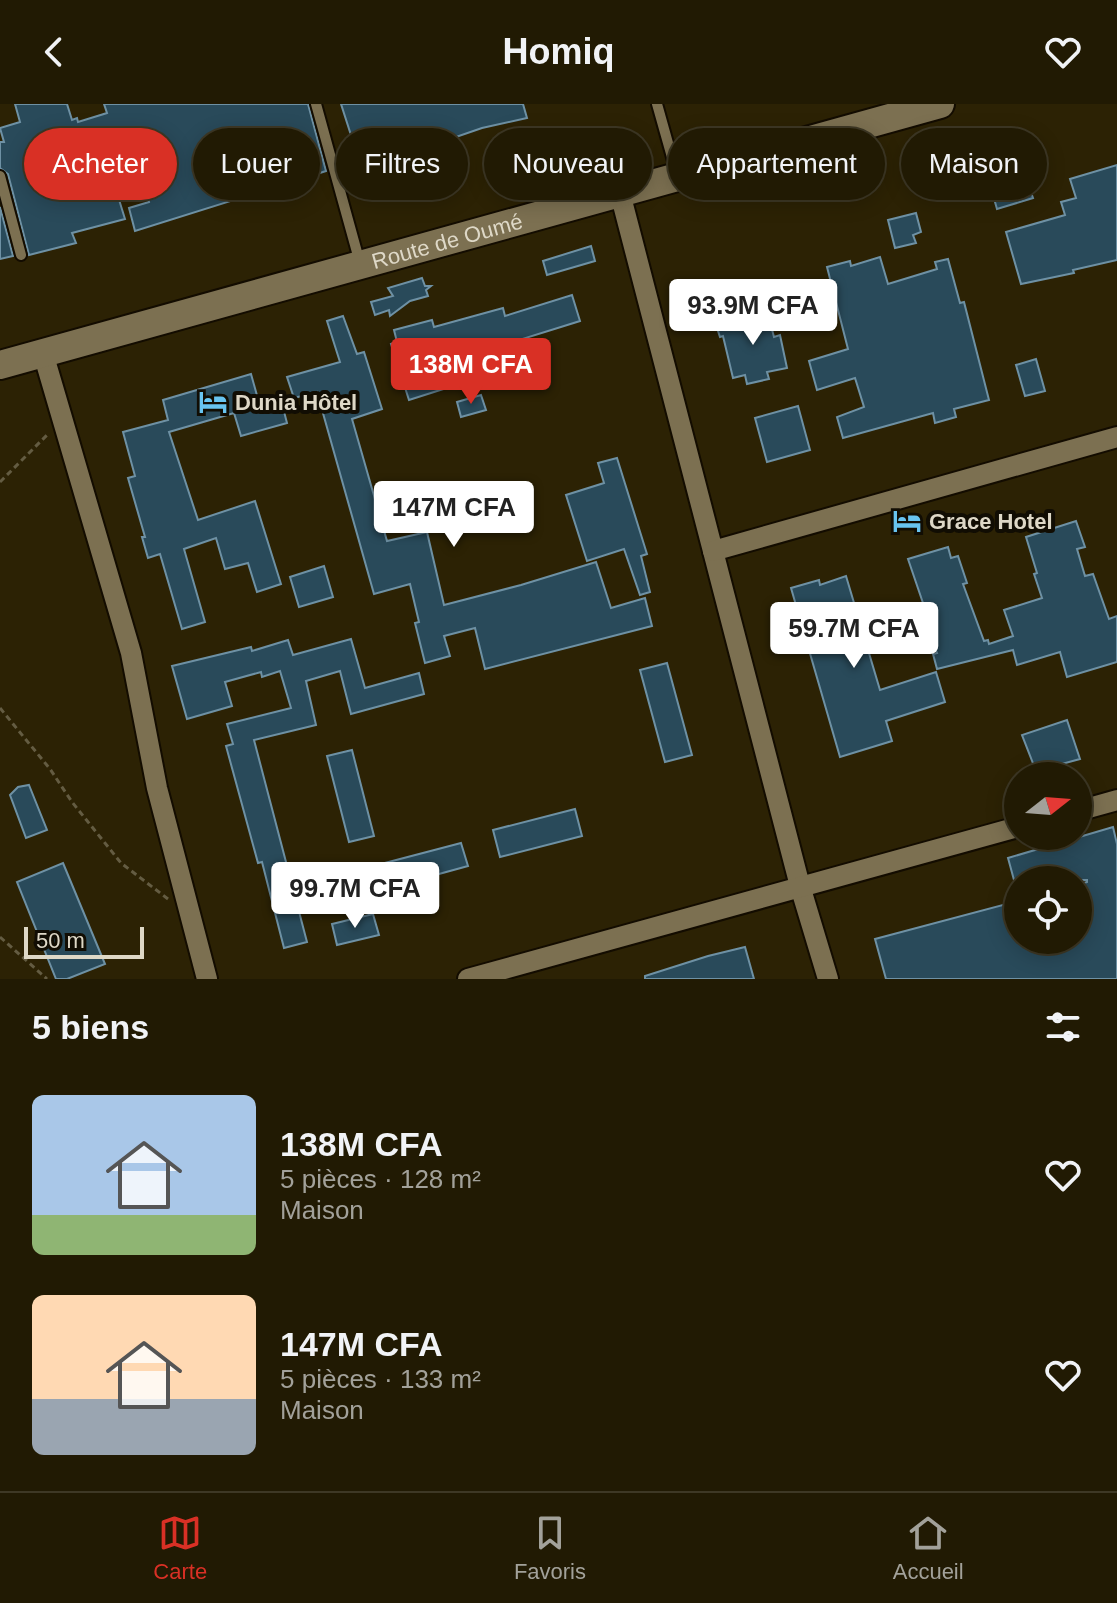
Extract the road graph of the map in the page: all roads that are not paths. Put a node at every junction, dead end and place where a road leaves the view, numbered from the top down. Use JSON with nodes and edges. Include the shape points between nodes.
{"nodes":[{"id":1,"x":316,"y":104,"type":"edge"},
{"id":2,"x":657,"y":104,"type":"edge"},
{"id":3,"x":940,"y":104,"type":"edge"},
{"id":4,"x":910,"y":108,"type":"edge"},
{"id":5,"x":842,"y":128,"type":"edge"},
{"id":6,"x":668,"y":144,"type":"edge"},
{"id":7,"x":0,"y":176,"type":"edge"},
{"id":8,"x":595,"y":200,"type":"edge"},
{"id":9,"x":622,"y":200,"type":"edge"},
{"id":10,"x":21,"y":255,"type":"dead end"},
{"id":11,"x":361,"y":265,"type":"junction"},
{"id":12,"x":43,"y":353,"type":"junction"},
{"id":13,"x":0,"y":365,"type":"edge"},
{"id":14,"x":1117,"y":437,"type":"edge"},
{"id":15,"x":713,"y":551,"type":"junction"},
{"id":16,"x":1117,"y":800,"type":"edge"},
{"id":17,"x":1092,"y":807,"type":"edge"},
{"id":18,"x":1004,"y":831,"type":"edge"},
{"id":19,"x":800,"y":886,"type":"junction"},
{"id":20,"x":207,"y":979,"type":"edge"},
{"id":21,"x":468,"y":979,"type":"edge"},
{"id":22,"x":828,"y":979,"type":"edge"}],
"edges":[{"from":1,"to":11,"type":"lane"},
{"from":2,"to":6,"type":"lane"},
{"from":3,"to":4,"type":"street","name":"Route de Oumé"},
{"from":4,"to":5,"type":"street","name":"Route de Oumé"},
{"from":7,"to":10,"type":"lane"},
{"from":8,"to":11,"type":"street","name":"Route de Oumé"},
{"from":9,"to":15,"type":"street"},
{"from":11,"to":12,"type":"street","name":"Route de Oumé"},
{"from":12,"to":13,"type":"street","name":"Route de Oumé"},
{"from":12,"to":20,"type":"street","via":[[131,653],[157,788]]},
{"from":14,"to":15,"type":"street"},
{"from":15,"to":19,"type":"street"},
{"from":16,"to":17,"type":"street"},
{"from":18,"to":19,"type":"street"},
{"from":19,"to":21,"type":"street"},
{"from":19,"to":22,"type":"street"}]}
